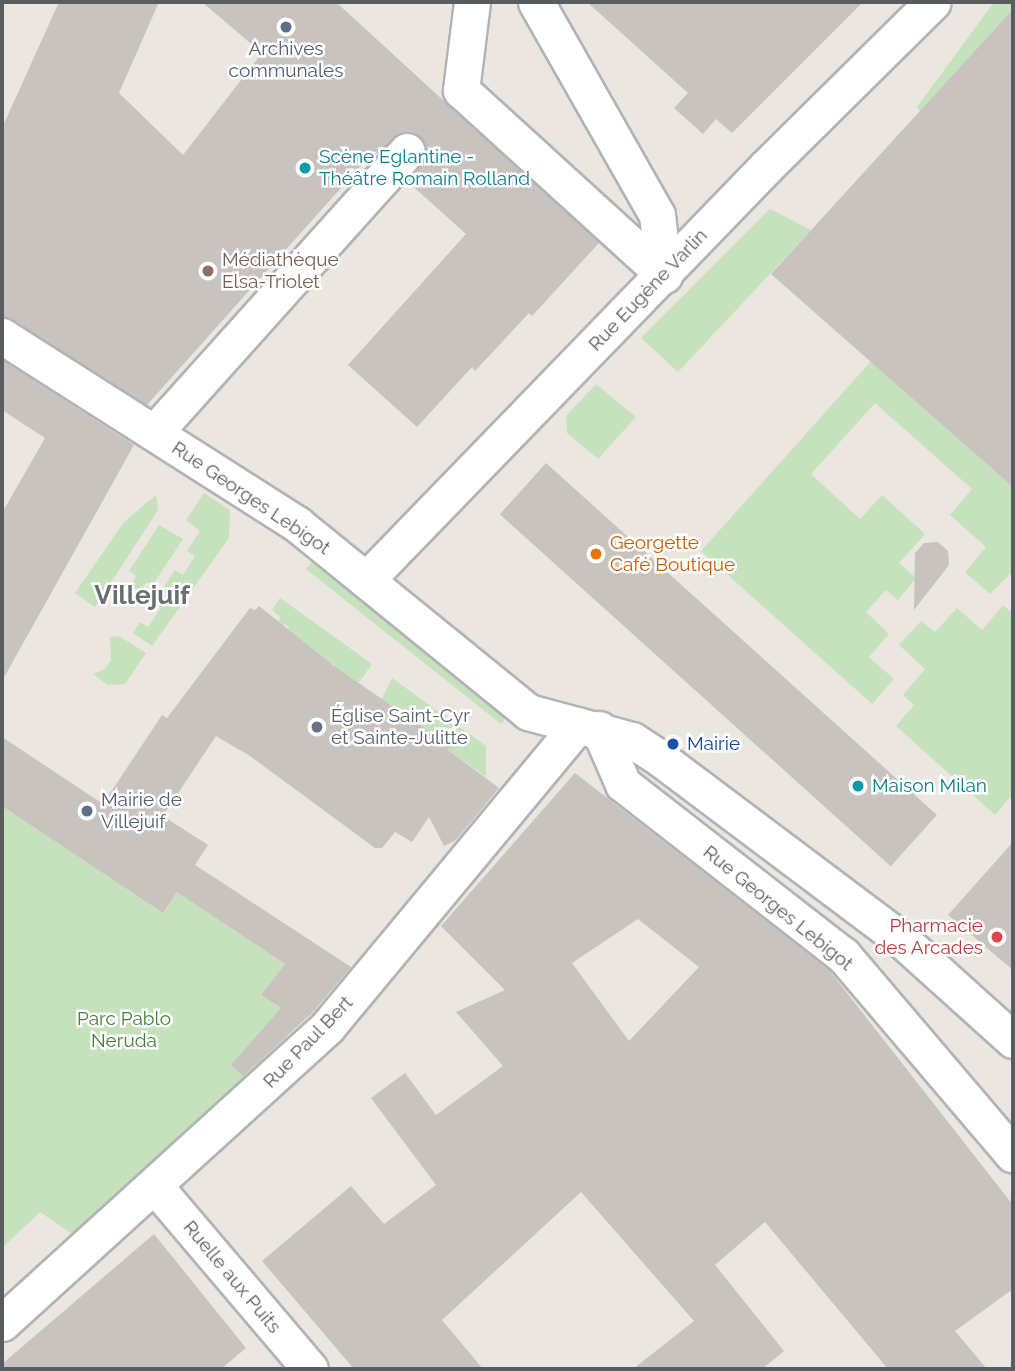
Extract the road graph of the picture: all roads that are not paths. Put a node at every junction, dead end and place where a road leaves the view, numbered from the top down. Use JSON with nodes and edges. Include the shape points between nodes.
{"nodes":[{"id":1,"x":471,"y":2,"type":"edge"},
{"id":2,"x":536,"y":2,"type":"edge"},
{"id":3,"x":933,"y":2,"type":"edge"},
{"id":4,"x":407,"y":151,"type":"dead end"},
{"id":5,"x":664,"y":275,"type":"junction"},
{"id":6,"x":2,"y":336,"type":"edge"},
{"id":7,"x":160,"y":425,"type":"dead end"},
{"id":8,"x":366,"y":580,"type":"junction"},
{"id":9,"x":588,"y":727,"type":"junction"},
{"id":10,"x":1013,"y":1040,"type":"edge"},
{"id":11,"x":1013,"y":1155,"type":"edge"},
{"id":12,"x":154,"y":1185,"type":"junction"},
{"id":13,"x":2,"y":1323,"type":"edge"},
{"id":14,"x":310,"y":1369,"type":"edge"}],
"edges":[{"from":1,"to":5,"type":"street","via":[[455,97]]},
{"from":2,"to":5,"type":"street","via":[[657,215]]},
{"from":3,"to":5,"type":"street","name":"Rue Eugène Varlin"},
{"from":4,"to":7,"type":"street"},
{"from":5,"to":8,"type":"street","name":"Rue Eugène Varlin"},
{"from":6,"to":8,"type":"street","name":"Rue Georges Lebigot","via":[[297,524]]},
{"from":8,"to":9,"type":"street","name":"Rue Georges Lebigot","via":[[528,712]]},
{"from":9,"to":10,"type":"street","name":"Rue Georges Lebigot","via":[[632,740],[661,759],[903,941]]},
{"from":9,"to":11,"type":"street","name":"Rue Georges Lebigot","via":[[622,784],[843,955]]},
{"from":9,"to":12,"type":"street","name":"Rue Paul Bert","via":[[328,1026]]},
{"from":12,"to":13,"type":"street","name":"Rue Paul Bert"},
{"from":12,"to":14,"type":"street","name":"Ruelle aux Puits"}]}
